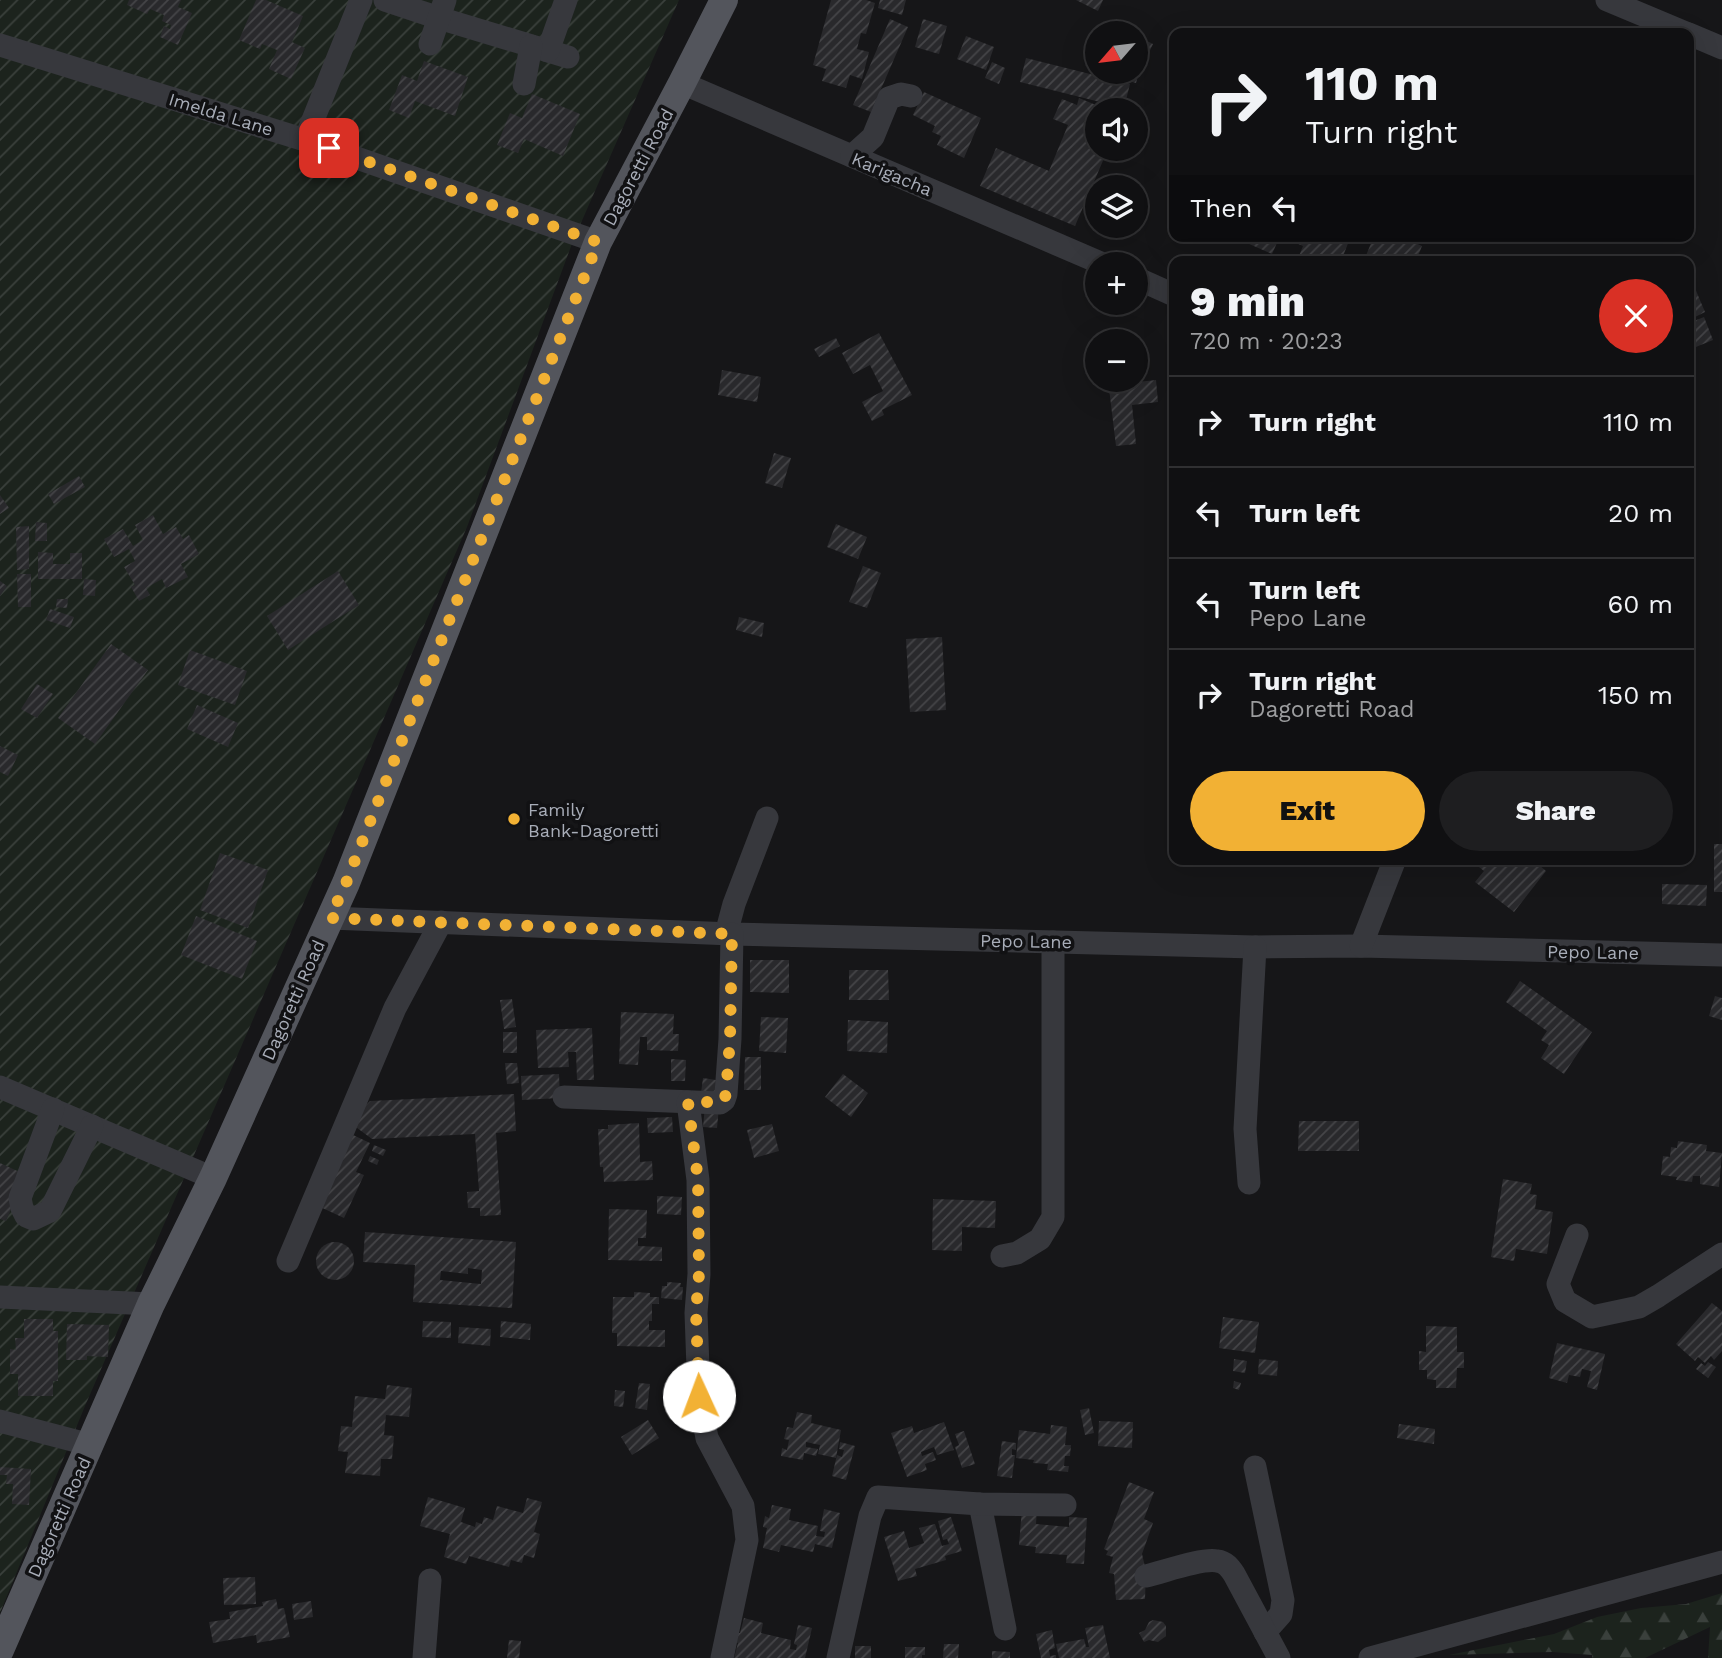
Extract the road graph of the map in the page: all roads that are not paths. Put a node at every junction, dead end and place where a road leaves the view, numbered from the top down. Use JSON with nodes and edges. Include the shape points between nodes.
{"nodes":[{"id":1,"x":361,"y":0,"type":"edge"},
{"id":2,"x":386,"y":0,"type":"edge"},
{"id":3,"x":566,"y":0,"type":"edge"},
{"id":4,"x":724,"y":0,"type":"edge"},
{"id":5,"x":1607,"y":0,"type":"edge"},
{"id":6,"x":442,"y":9,"type":"edge"},
{"id":7,"x":1673,"y":28,"type":"edge"},
{"id":8,"x":1694,"y":37,"type":"edge"},
{"id":9,"x":430,"y":44,"type":"dead end"},
{"id":10,"x":0,"y":45,"type":"edge"},
{"id":11,"x":1722,"y":48,"type":"edge"},
{"id":12,"x":549,"y":51,"type":"junction"},
{"id":13,"x":682,"y":83,"type":"junction"},
{"id":14,"x":524,"y":84,"type":"dead end"},
{"id":15,"x":911,"y":96,"type":"dead end"},
{"id":16,"x":304,"y":140,"type":"junction"},
{"id":17,"x":852,"y":156,"type":"junction"},
{"id":18,"x":598,"y":242,"type":"junction"},
{"id":19,"x":1085,"y":256,"type":"edge"},
{"id":20,"x":1148,"y":283,"type":"edge"},
{"id":21,"x":1169,"y":293,"type":"edge"},
{"id":22,"x":767,"y":818,"type":"dead end"},
{"id":23,"x":1393,"y":865,"type":"edge"},
{"id":24,"x":330,"y":918,"type":"junction"},
{"id":25,"x":441,"y":922,"type":"junction"},
{"id":26,"x":729,"y":934,"type":"junction"},
{"id":27,"x":1053,"y":942,"type":"junction"},
{"id":28,"x":1361,"y":946,"type":"junction"},
{"id":29,"x":1255,"y":947,"type":"junction"},
{"id":30,"x":1722,"y":955,"type":"edge"},
{"id":31,"x":0,"y":1087,"type":"edge"},
{"id":32,"x":564,"y":1097,"type":"dead end"},
{"id":33,"x":688,"y":1102,"type":"junction"},
{"id":34,"x":53,"y":1109,"type":"junction"},
{"id":35,"x":92,"y":1126,"type":"junction"},
{"id":36,"x":213,"y":1178,"type":"junction"},
{"id":37,"x":1249,"y":1182,"type":"dead end"},
{"id":38,"x":1577,"y":1235,"type":"dead end"},
{"id":39,"x":1722,"y":1254,"type":"edge"},
{"id":40,"x":1002,"y":1256,"type":"dead end"},
{"id":41,"x":288,"y":1261,"type":"dead end"},
{"id":42,"x":0,"y":1297,"type":"edge"},
{"id":43,"x":151,"y":1304,"type":"junction"},
{"id":44,"x":0,"y":1421,"type":"edge"},
{"id":45,"x":91,"y":1445,"type":"junction"},
{"id":46,"x":1255,"y":1467,"type":"dead end"},
{"id":47,"x":980,"y":1504,"type":"junction"},
{"id":48,"x":1065,"y":1504,"type":"dead end"},
{"id":49,"x":1722,"y":1562,"type":"edge"},
{"id":50,"x":1146,"y":1576,"type":"dead end"},
{"id":51,"x":430,"y":1580,"type":"dead end"},
{"id":52,"x":1005,"y":1629,"type":"dead end"},
{"id":53,"x":1265,"y":1632,"type":"junction"},
{"id":54,"x":0,"y":1650,"type":"edge"},
{"id":55,"x":1420,"y":1651,"type":"edge"},
{"id":56,"x":424,"y":1658,"type":"edge"},
{"id":57,"x":722,"y":1658,"type":"edge"},
{"id":58,"x":838,"y":1658,"type":"edge"},
{"id":59,"x":1279,"y":1658,"type":"edge"},
{"id":60,"x":1370,"y":1658,"type":"edge"}],
"edges":[{"from":1,"to":16,"type":"street"},
{"from":2,"to":6,"type":"street"},
{"from":3,"to":12,"type":"street"},
{"from":4,"to":13,"type":"main road","name":"Dagoretti Road"},
{"from":5,"to":7,"type":"street"},
{"from":6,"to":9,"type":"street"},
{"from":6,"to":12,"type":"street"},
{"from":8,"to":11,"type":"street"},
{"from":10,"to":16,"type":"street","name":"Imelda Lane"},
{"from":12,"to":14,"type":"street"},
{"from":13,"to":17,"type":"street","name":"Karigacha"},
{"from":13,"to":18,"type":"main road","name":"Dagoretti Road"},
{"from":15,"to":17,"type":"street","via":[[889,98],[873,137]]},
{"from":16,"to":18,"type":"street","name":"Imelda Lane"},
{"from":17,"to":19,"type":"street","name":"Karigacha"},
{"from":18,"to":24,"type":"main road","name":"Dagoretti Road"},
{"from":20,"to":21,"type":"street"},
{"from":22,"to":26,"type":"street","via":[[734,904]]},
{"from":23,"to":28,"type":"street"},
{"from":24,"to":25,"type":"street","name":"Pepo Lane"},
{"from":24,"to":36,"type":"main road","name":"Dagoretti Road"},
{"from":25,"to":26,"type":"street","name":"Pepo Lane"},
{"from":25,"to":41,"type":"street","via":[[395,1008]]},
{"from":26,"to":27,"type":"street","name":"Pepo Lane"},
{"from":26,"to":33,"type":"street","via":[[726,1094],[720,1102]]},
{"from":27,"to":29,"type":"street","name":"Pepo Lane"},
{"from":27,"to":40,"type":"street","via":[[1053,1217],[1040,1239]]},
{"from":28,"to":29,"type":"street","name":"Pepo Lane"},
{"from":28,"to":30,"type":"street","name":"Pepo Lane"},
{"from":29,"to":37,"type":"street","via":[[1245,1129]]},
{"from":31,"to":34,"type":"street"},
{"from":32,"to":33,"type":"street"},
{"from":33,"to":57,"type":"street","via":[[698,1180],[699,1396],[707,1438],[743,1506],[747,1540]]},
{"from":34,"to":35,"type":"street"},
{"from":34,"to":35,"type":"street","via":[[20,1198],[26,1216],[33,1219],[50,1211]]},
{"from":35,"to":36,"type":"street"},
{"from":36,"to":43,"type":"main road","name":"Dagoretti Road"},
{"from":38,"to":39,"type":"street","via":[[1558,1284],[1565,1301],[1592,1317],[1639,1307]]},
{"from":42,"to":43,"type":"street"},
{"from":43,"to":45,"type":"main road","name":"Dagoretti Road"},
{"from":44,"to":45,"type":"street"},
{"from":45,"to":54,"type":"main road","name":"Dagoretti Road"},
{"from":46,"to":53,"type":"street","via":[[1283,1600],[1281,1614]]},
{"from":47,"to":48,"type":"street"},
{"from":47,"to":52,"type":"street"},
{"from":47,"to":58,"type":"street","via":[[878,1497]]},
{"from":49,"to":55,"type":"street"},
{"from":50,"to":53,"type":"street","via":[[1219,1561],[1234,1574]]},
{"from":51,"to":56,"type":"street"},
{"from":53,"to":59,"type":"street"},
{"from":55,"to":60,"type":"street"}]}
